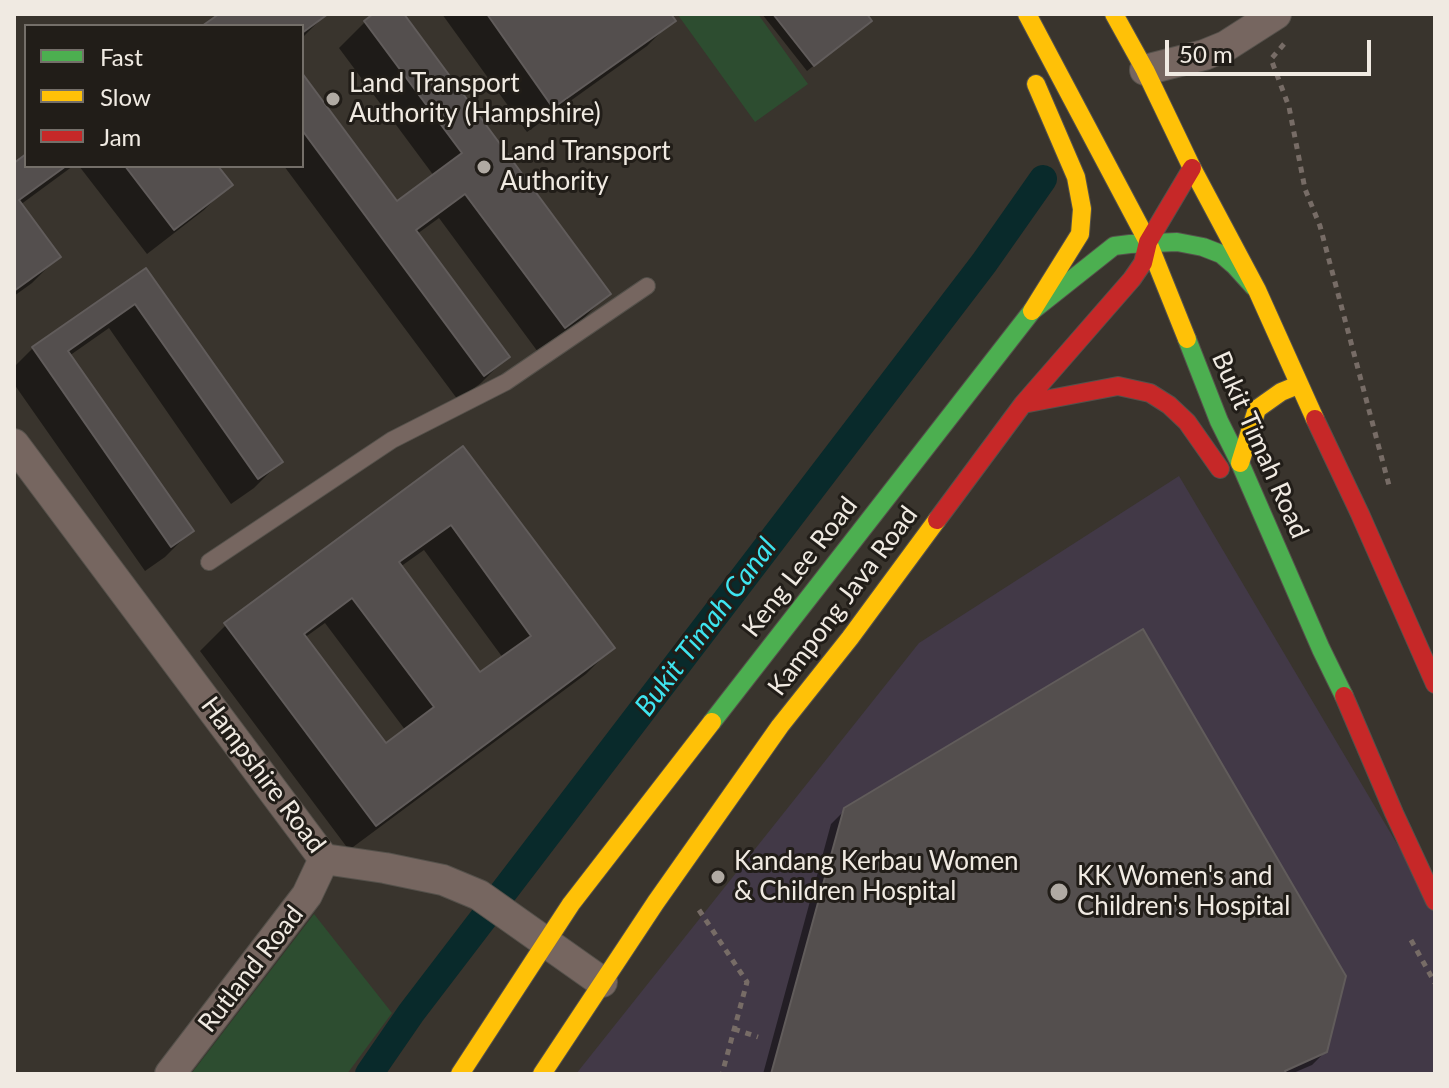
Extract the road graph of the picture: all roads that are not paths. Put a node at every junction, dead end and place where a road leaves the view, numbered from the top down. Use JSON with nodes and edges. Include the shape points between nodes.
{"nodes":[{"id":1,"x":1027,"y":14,"type":"edge"},
{"id":2,"x":1114,"y":14,"type":"edge"},
{"id":3,"x":1283,"y":25,"type":"edge"},
{"id":4,"x":1029,"y":70,"type":"dead end"},
{"id":5,"x":1145,"y":70,"type":"junction"},
{"id":6,"x":1192,"y":168,"type":"junction"},
{"id":7,"x":1148,"y":242,"type":"junction"},
{"id":8,"x":647,"y":286,"type":"dead end"},
{"id":9,"x":1257,"y":290,"type":"junction"},
{"id":10,"x":1032,"y":311,"type":"junction"},
{"id":11,"x":1298,"y":385,"type":"junction"},
{"id":12,"x":1023,"y":404,"type":"junction"},
{"id":13,"x":14,"y":444,"type":"edge"},
{"id":14,"x":1240,"y":463,"type":"junction"},
{"id":15,"x":1275,"y":544,"type":"junction"},
{"id":16,"x":209,"y":562,"type":"dead end"},
{"id":17,"x":1435,"y":684,"type":"edge"},
{"id":18,"x":324,"y":859,"type":"junction"},
{"id":19,"x":1435,"y":901,"type":"edge"},
{"id":20,"x":546,"y":943,"type":"junction"},
{"id":21,"x":602,"y":982,"type":"junction"},
{"id":22,"x":170,"y":1074,"type":"edge"},
{"id":23,"x":460,"y":1074,"type":"edge"},
{"id":24,"x":542,"y":1074,"type":"edge"}],
"edges":[{"from":1,"to":7,"type":"main road","name":"Bukit Timah Road"},
{"from":2,"to":5,"type":"main road"},
{"from":3,"to":5,"type":"street","via":[[1204,55]]},
{"from":4,"to":10,"type":"main road","via":[[1076,177],[1082,209],[1080,234]]},
{"from":5,"to":6,"type":"main road"},
{"from":6,"to":7,"type":"main road","name":"Kampong Java Road"},
{"from":6,"to":9,"type":"main road"},
{"from":7,"to":9,"type":"main road","name":"Keng Lee Road","via":[[1177,242],[1221,254]]},
{"from":7,"to":10,"type":"main road","name":"Keng Lee Road","via":[[1114,246]]},
{"from":7,"to":12,"type":"main road","name":"Kampong Java Road","via":[[1132,279]]},
{"from":7,"to":14,"type":"main road","name":"Bukit Timah Road"},
{"from":8,"to":16,"type":"lane","via":[[506,382],[392,440]]},
{"from":9,"to":11,"type":"main road"},
{"from":10,"to":20,"type":"main road","name":"Keng Lee Road"},
{"from":11,"to":14,"type":"main road","via":[[1257,409]]},
{"from":11,"to":17,"type":"main road"},
{"from":12,"to":15,"type":"main road","via":[[1118,386],[1150,393],[1187,422]]},
{"from":12,"to":21,"type":"main road","name":"Kampong Java Road","via":[[780,726]]},
{"from":13,"to":18,"type":"street","name":"Hampshire Road"},
{"from":14,"to":15,"type":"main road","name":"Bukit Timah Road"},
{"from":15,"to":19,"type":"main road","name":"Bukit Timah Road"},
{"from":18,"to":20,"type":"street","name":"Hampshire Road","via":[[443,880],[479,895]]},
{"from":18,"to":22,"type":"street","name":"Rutland Road","via":[[307,895]]},
{"from":20,"to":21,"type":"street","name":"Hampshire Road"},
{"from":20,"to":23,"type":"main road","name":"Keng Lee Road"},
{"from":21,"to":24,"type":"main road","name":"Kampong Java Road"}]}
